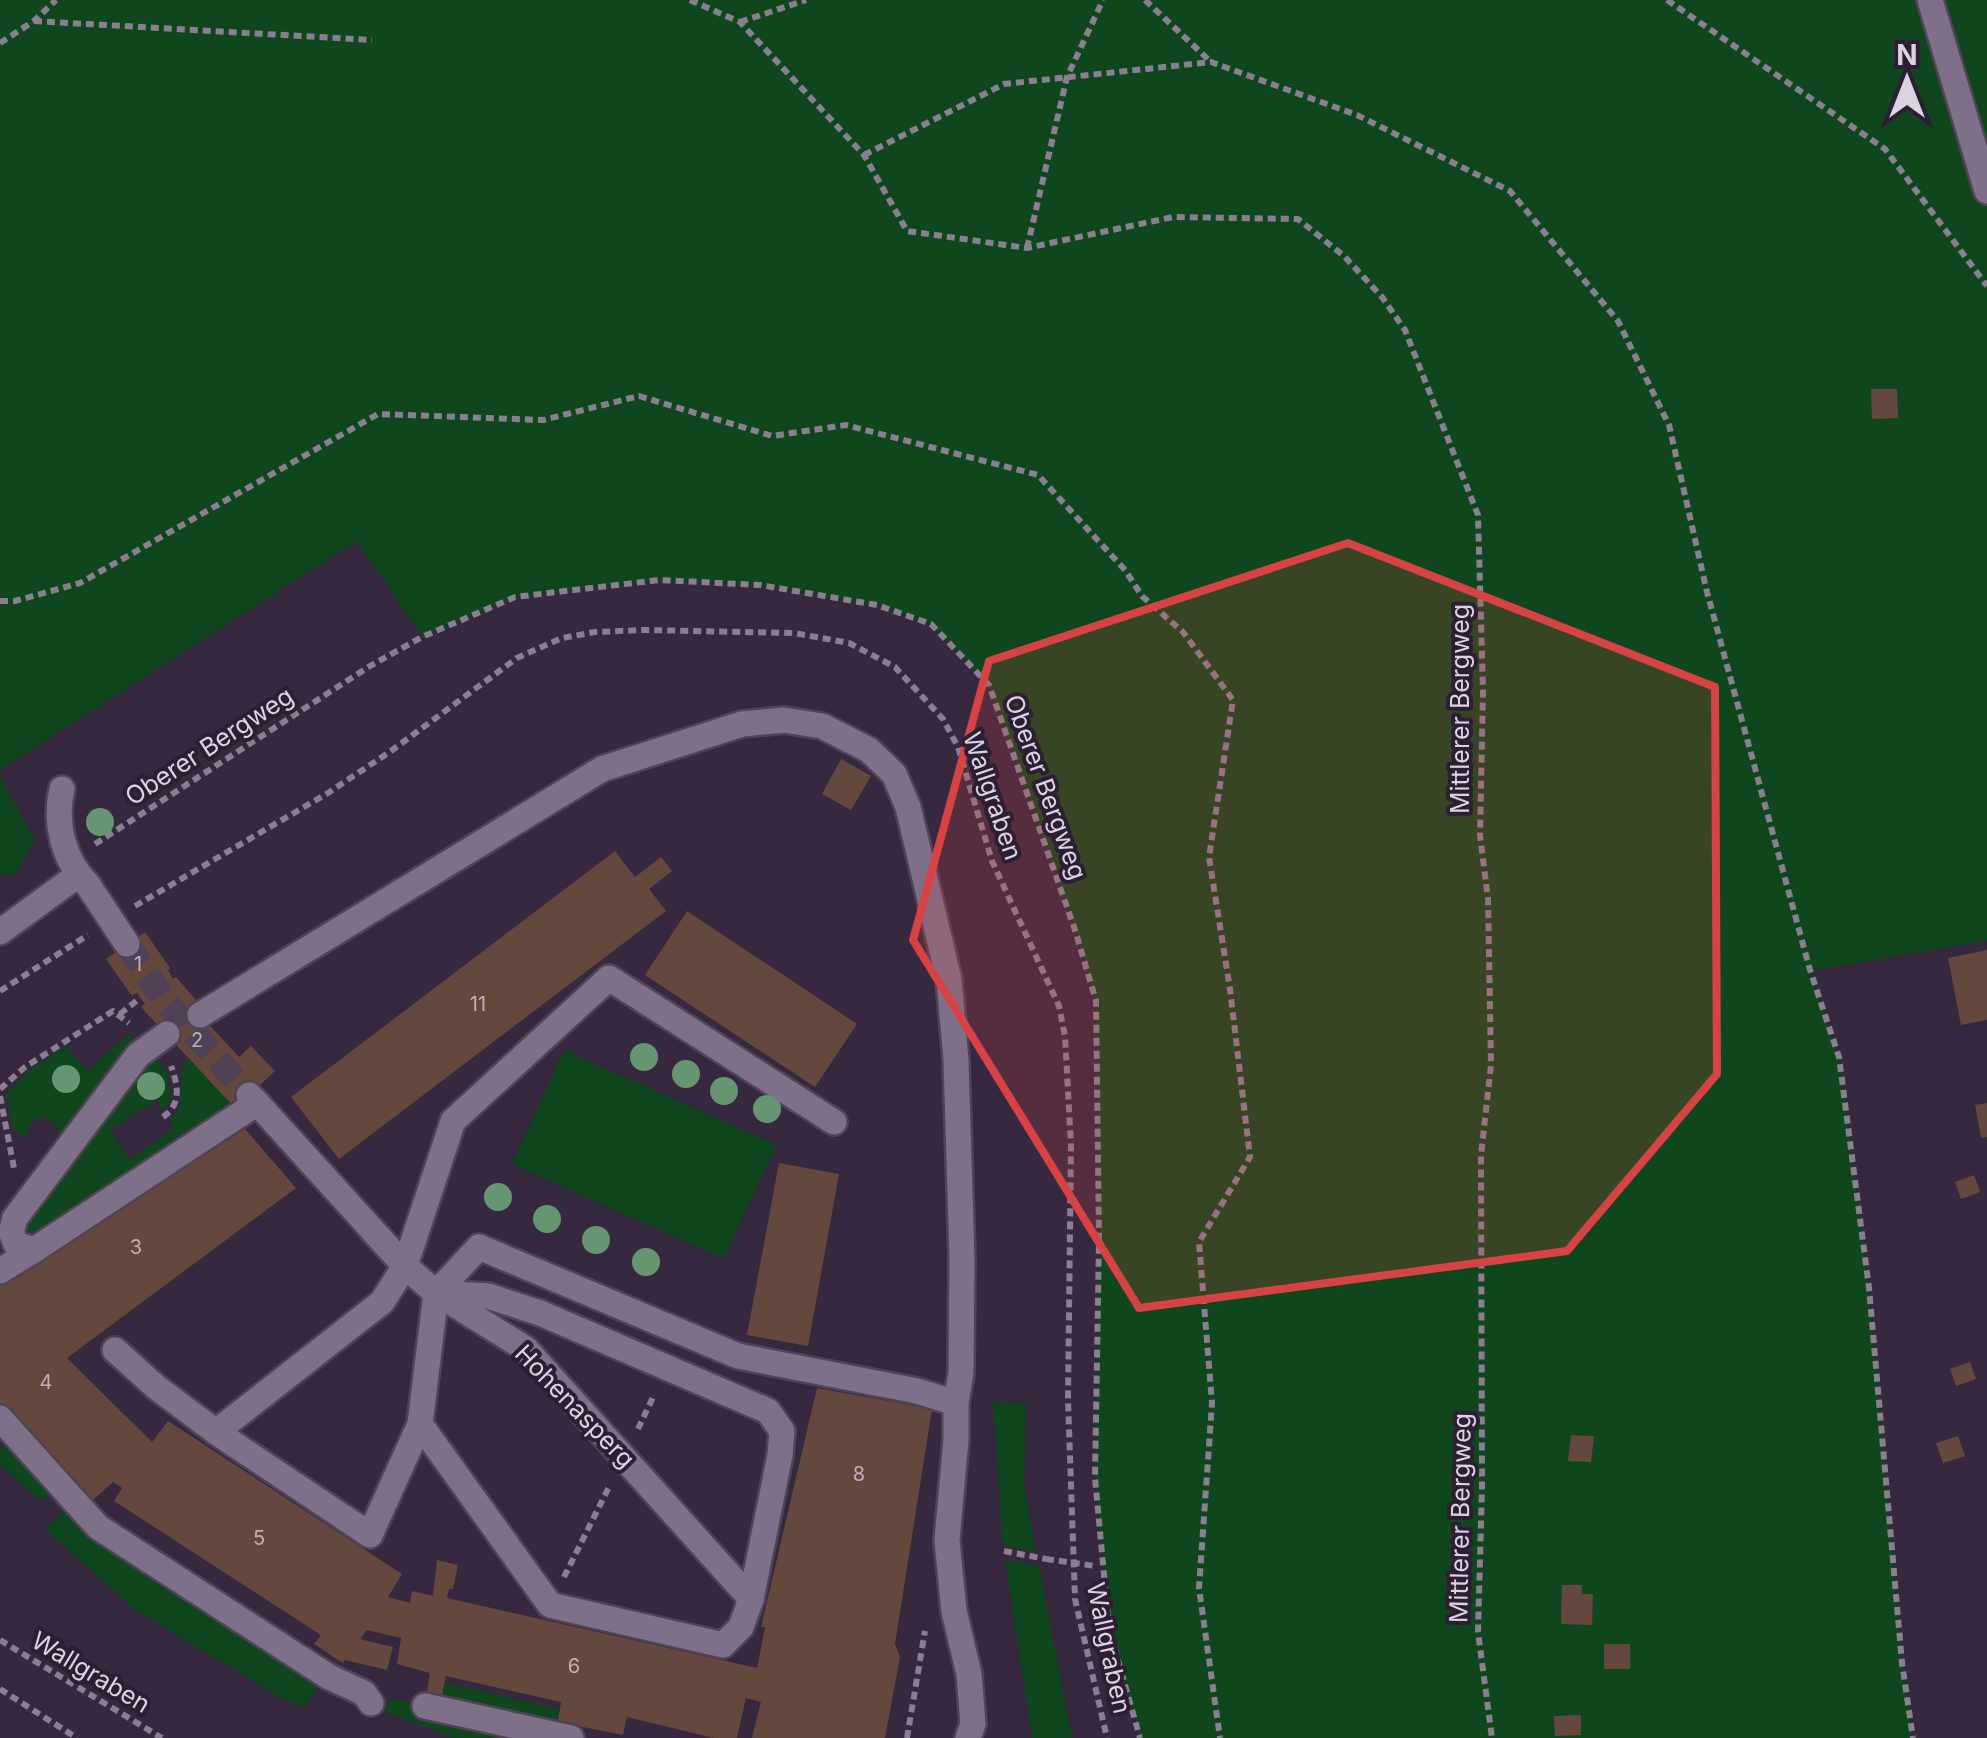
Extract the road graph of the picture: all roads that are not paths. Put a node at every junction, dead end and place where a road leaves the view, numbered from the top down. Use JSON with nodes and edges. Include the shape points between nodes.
{"nodes":[{"id":1,"x":1930,"y":0,"type":"edge"},
{"id":2,"x":1987,"y":190,"type":"edge"},
{"id":3,"x":62,"y":789,"type":"dead end"},
{"id":4,"x":78,"y":874,"type":"junction"},
{"id":5,"x":0,"y":932,"type":"edge"},
{"id":6,"x":128,"y":944,"type":"tunnel mouth"},
{"id":7,"x":200,"y":1015,"type":"dead end"},
{"id":8,"x":158,"y":1040,"type":"road end"},
{"id":9,"x":834,"y":1122,"type":"dead end"},
{"id":10,"x":34,"y":1250,"type":"junction"},
{"id":11,"x":405,"y":1266,"type":"junction"},
{"id":12,"x":0,"y":1271,"type":"edge"},
{"id":13,"x":436,"y":1293,"type":"junction"},
{"id":14,"x":115,"y":1350,"type":"dead end"},
{"id":15,"x":956,"y":1404,"type":"junction"},
{"id":16,"x":0,"y":1418,"type":"edge"},
{"id":17,"x":420,"y":1424,"type":"junction"},
{"id":18,"x":216,"y":1432,"type":"junction"},
{"id":19,"x":751,"y":1600,"type":"junction"},
{"id":20,"x":371,"y":1704,"type":"dead end"},
{"id":21,"x":425,"y":1706,"type":"dead end"},
{"id":22,"x":570,"y":1738,"type":"edge"},
{"id":23,"x":968,"y":1738,"type":"edge"}],
"edges":[{"from":1,"to":2,"type":"lane"},
{"from":3,"to":4,"type":"lane","via":[[57,811]]},
{"from":4,"to":5,"type":"lane"},
{"from":4,"to":6,"type":"lane","bridge":true},
{"from":7,"to":15,"type":"lane","via":[[602,768],[742,724],[784,720],[822,726],[870,750],[894,774],[908,807],[949,980],[962,1260]]},
{"from":8,"to":10,"type":"lane","via":[[138,1055],[15,1218],[16,1244]]},
{"from":9,"to":11,"type":"lane","via":[[610,978],[453,1121]]},
{"from":10,"to":11,"type":"lane","name":"Hohenasperg","via":[[254,1099]]},
{"from":10,"to":12,"type":"lane","name":"Hohenasperg"},
{"from":11,"to":13,"type":"lane","name":"Hohenasperg"},
{"from":11,"to":18,"type":"lane","via":[[382,1302]]},
{"from":13,"to":15,"type":"lane","via":[[478,1248],[738,1356]]},
{"from":13,"to":17,"type":"lane"},
{"from":13,"to":19,"type":"lane","name":"Hohenasperg","via":[[526,1349]]},
{"from":13,"to":19,"type":"lane","via":[[488,1296],[540,1314],[768,1411],[782,1431],[780,1455]]},
{"from":14,"to":18,"type":"lane"},
{"from":15,"to":23,"type":"lane","via":[[947,1540],[969,1674]]},
{"from":16,"to":20,"type":"lane","via":[[98,1527],[364,1693]]},
{"from":17,"to":18,"type":"lane","via":[[370,1535]]},
{"from":17,"to":19,"type":"lane","via":[[550,1604],[723,1645],[741,1627]]},
{"from":21,"to":22,"type":"lane"}]}
